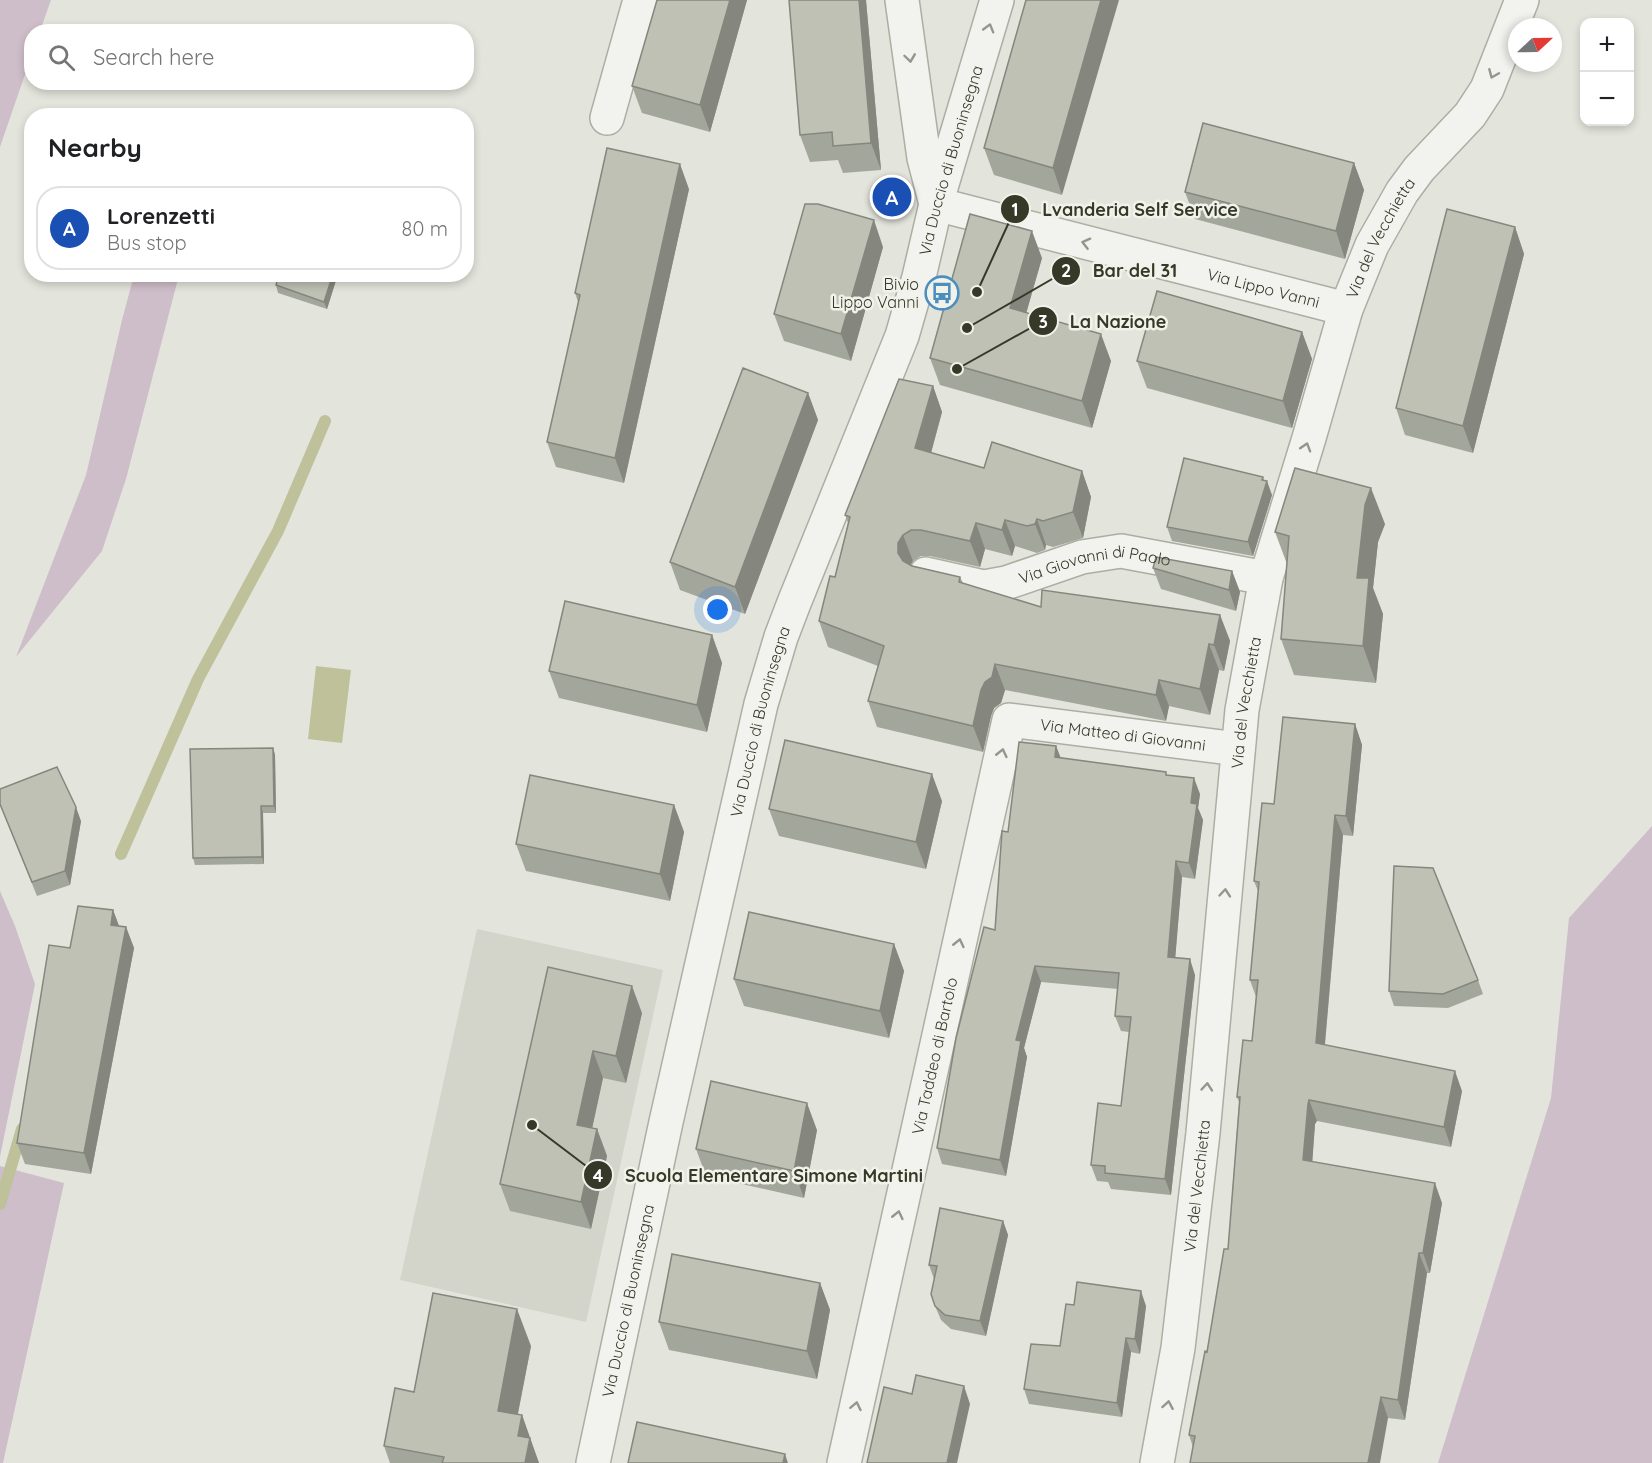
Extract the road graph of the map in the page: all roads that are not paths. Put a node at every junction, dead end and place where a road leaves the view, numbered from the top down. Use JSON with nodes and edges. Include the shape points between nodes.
{"nodes":[{"id":1,"x":640,"y":0,"type":"edge"},
{"id":2,"x":902,"y":0,"type":"edge"},
{"id":3,"x":997,"y":0,"type":"edge"},
{"id":4,"x":1522,"y":0,"type":"edge"},
{"id":5,"x":607,"y":118,"type":"dead end"},
{"id":6,"x":936,"y":204,"type":"junction"},
{"id":7,"x":1346,"y":309,"type":"junction"},
{"id":8,"x":926,"y":574,"type":"edge"},
{"id":9,"x":1266,"y":578,"type":"junction"},
{"id":10,"x":1009,"y":720,"type":"joint"},
{"id":11,"x":1238,"y":749,"type":"junction"},
{"id":12,"x":593,"y":1463,"type":"edge"},
{"id":13,"x":844,"y":1463,"type":"edge"},
{"id":14,"x":1157,"y":1463,"type":"edge"}],
"edges":[{"from":1,"to":5,"type":"street"},
{"from":2,"to":6,"type":"street","one_way":true,"via":[[924,158]]},
{"from":6,"to":3,"type":"street","name":"Via Duccio di Buoninsegna","one_way":true},
{"from":4,"to":7,"type":"street","name":"Via del Vecchietta","one_way":true,"via":[[1487,88],[1470,115],[1402,192],[1372,244]]},
{"from":7,"to":6,"type":"street","name":"Via Lippo Vanni","one_way":true},
{"from":6,"to":12,"type":"street","name":"Via Duccio di Buoninsegna","via":[[902,336],[794,603],[761,704]]},
{"from":9,"to":7,"type":"street","name":"Via del Vecchietta","one_way":true},
{"from":8,"to":9,"type":"street","name":"Via Giovanni di Paolo","via":[[984,587],[1082,557],[1121,551]]},
{"from":9,"to":11,"type":"street","name":"Via del Vecchietta"},
{"from":10,"to":11,"type":"street","name":"Via Matteo di Giovanni"},
{"from":13,"to":10,"type":"street","name":"Via Taddeo di Bartolo","one_way":true},
{"from":14,"to":11,"type":"street","name":"Via del Vecchietta","one_way":true,"via":[[1178,1348],[1203,1133]]}]}
